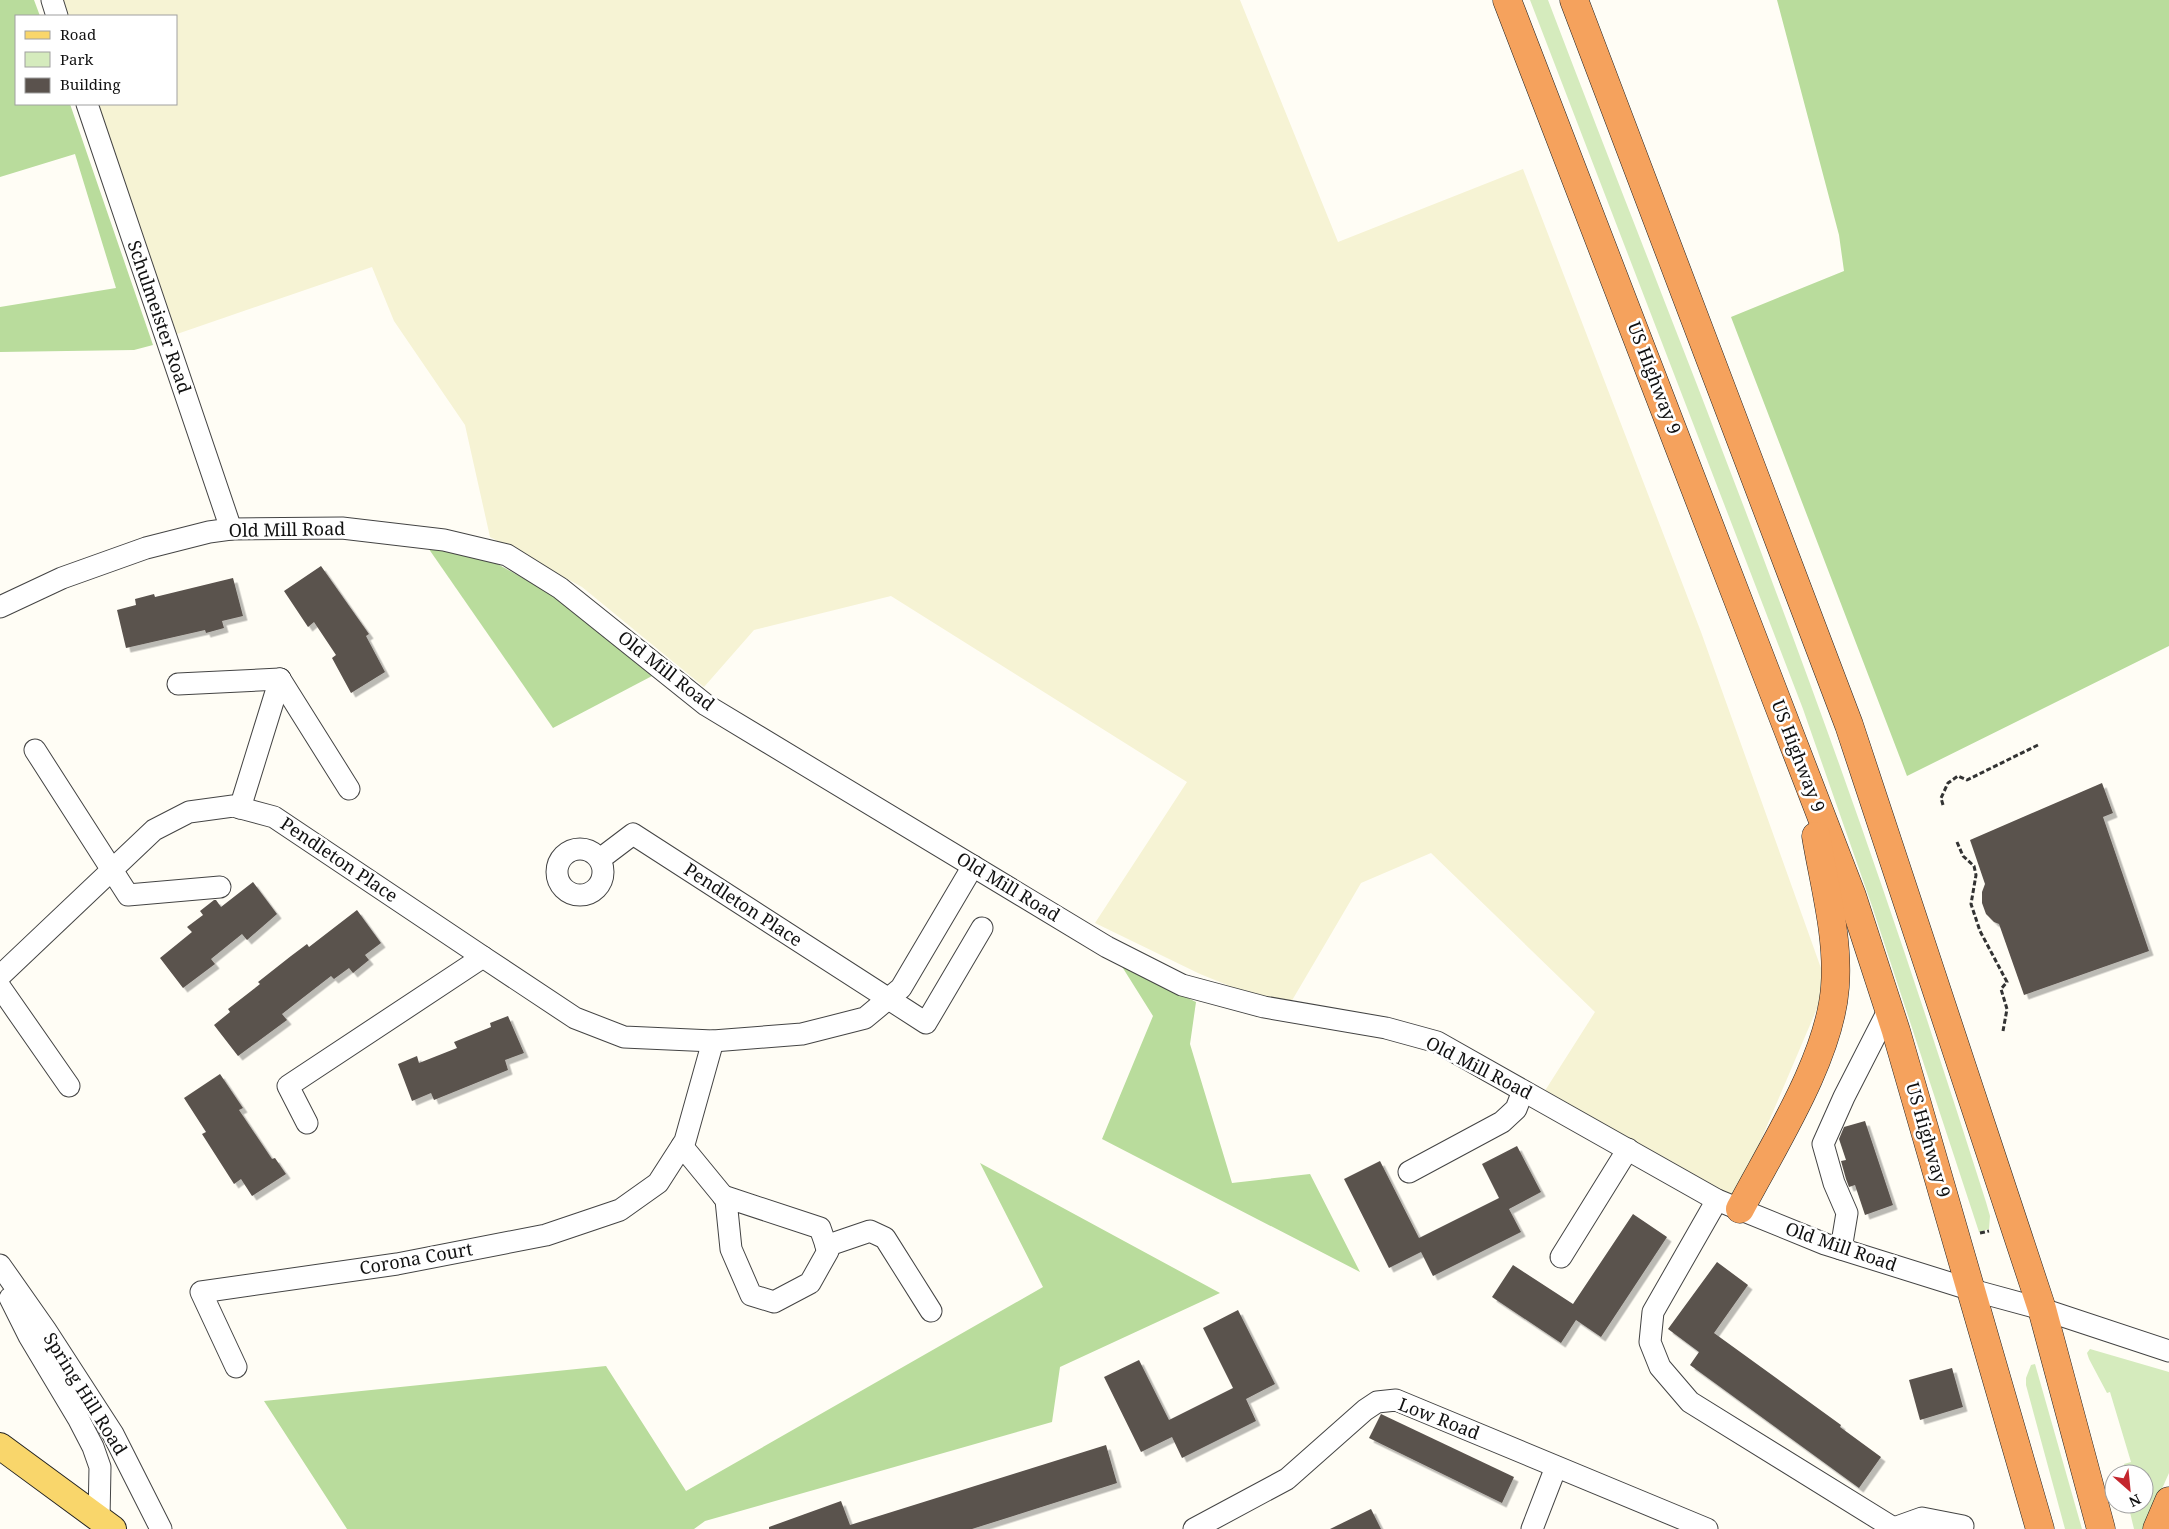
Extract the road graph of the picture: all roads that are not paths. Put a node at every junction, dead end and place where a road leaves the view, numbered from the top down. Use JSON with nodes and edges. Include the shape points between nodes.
{"nodes":[{"id":1,"x":52,"y":0,"type":"edge"},
{"id":2,"x":1507,"y":0,"type":"edge"},
{"id":3,"x":1574,"y":0,"type":"edge"},
{"id":4,"x":57,"y":15,"type":"edge"},
{"id":5,"x":87,"y":105,"type":"edge"},
{"id":6,"x":231,"y":529,"type":"junction"},
{"id":7,"x":0,"y":607,"type":"edge"},
{"id":8,"x":280,"y":678,"type":"junction"},
{"id":9,"x":178,"y":684,"type":"dead end"},
{"id":10,"x":35,"y":750,"type":"dead end"},
{"id":11,"x":1804,"y":771,"type":"junction"},
{"id":12,"x":348,"y":790,"type":"dead end"},
{"id":13,"x":240,"y":808,"type":"junction"},
{"id":14,"x":600,"y":859,"type":"dead end"},
{"id":15,"x":973,"y":866,"type":"junction"},
{"id":16,"x":111,"y":870,"type":"junction"},
{"id":17,"x":220,"y":887,"type":"dead end"},
{"id":18,"x":982,"y":928,"type":"dead end"},
{"id":19,"x":483,"y":957,"type":"junction"},
{"id":20,"x":0,"y":976,"type":"edge"},
{"id":21,"x":0,"y":987,"type":"edge"},
{"id":22,"x":888,"y":999,"type":"junction"},
{"id":23,"x":1889,"y":1009,"type":"junction"},
{"id":24,"x":712,"y":1041,"type":"junction"},
{"id":25,"x":68,"y":1086,"type":"dead end"},
{"id":26,"x":1523,"y":1091,"type":"junction"},
{"id":27,"x":307,"y":1123,"type":"dead end"},
{"id":28,"x":682,"y":1146,"type":"junction"},
{"id":29,"x":1628,"y":1149,"type":"junction"},
{"id":30,"x":1409,"y":1172,"type":"dead end"},
{"id":31,"x":723,"y":1196,"type":"junction"},
{"id":32,"x":1728,"y":1204,"type":"junction"},
{"id":33,"x":826,"y":1246,"type":"junction"},
{"id":34,"x":1841,"y":1248,"type":"junction"},
{"id":35,"x":1561,"y":1257,"type":"dead end"},
{"id":36,"x":0,"y":1265,"type":"edge"},
{"id":37,"x":0,"y":1278,"type":"edge"},
{"id":38,"x":1972,"y":1290,"type":"junction"},
{"id":39,"x":2042,"y":1309,"type":"junction"},
{"id":40,"x":932,"y":1311,"type":"dead end"},
{"id":41,"x":2169,"y":1351,"type":"edge"},
{"id":42,"x":236,"y":1367,"type":"dead end"},
{"id":43,"x":0,"y":1446,"type":"edge"},
{"id":44,"x":1556,"y":1467,"type":"junction"},
{"id":45,"x":2169,"y":1501,"type":"edge"},
{"id":46,"x":106,"y":1524,"type":"edge"},
{"id":47,"x":1963,"y":1526,"type":"dead end"},
{"id":48,"x":1199,"y":1528,"type":"edge"},
{"id":49,"x":161,"y":1529,"type":"edge"},
{"id":50,"x":1532,"y":1529,"type":"edge"},
{"id":51,"x":1707,"y":1529,"type":"edge"},
{"id":52,"x":1895,"y":1529,"type":"edge"},
{"id":53,"x":2040,"y":1529,"type":"edge"},
{"id":54,"x":2101,"y":1529,"type":"edge"},
{"id":55,"x":2157,"y":1529,"type":"edge"}],
"edges":[{"from":1,"to":4,"type":"street"},
{"from":2,"to":11,"type":"highway","name":"US Highway 9"},
{"from":3,"to":39,"type":"highway","via":[[1849,725]]},
{"from":5,"to":6,"type":"street","name":"Schulmeister Road"},
{"from":6,"to":7,"type":"street","name":"Old Mill Road","via":[[146,548],[62,578]]},
{"from":6,"to":15,"type":"street","name":"Old Mill Road","via":[[342,528],[444,540],[507,556],[560,588],[706,705]]},
{"from":8,"to":9,"type":"street"},
{"from":8,"to":12,"type":"street"},
{"from":8,"to":13,"type":"street"},
{"from":10,"to":16,"type":"street"},
{"from":11,"to":23,"type":"highway","name":"US Highway 9","via":[[1852,896]]},
{"from":11,"to":32,"type":"highway","via":[[1833,930],[1835,987],[1826,1033],[1805,1084]]},
{"from":13,"to":16,"type":"street","name":"Pendleton Place","via":[[233,806],[188,812],[154,830]]},
{"from":13,"to":19,"type":"street","name":"Pendleton Place","via":[[274,817]]},
{"from":14,"to":22,"type":"street","name":"Pendleton Place","via":[[633,834]]},
{"from":15,"to":22,"type":"street","name":"Pendleton Place","via":[[901,988]]},
{"from":15,"to":26,"type":"street","name":"Old Mill Road","via":[[1107,947],[1182,985],[1264,1007],[1386,1028],[1437,1042]]},
{"from":16,"to":17,"type":"street","via":[[128,895]]},
{"from":16,"to":20,"type":"street","name":"Pendleton Place"},
{"from":18,"to":22,"type":"street","name":"Pendleton Place","via":[[926,1022]]},
{"from":19,"to":24,"type":"street","name":"Pendleton Place","via":[[575,1018],[624,1037]]},
{"from":19,"to":27,"type":"street","via":[[288,1086]]},
{"from":21,"to":25,"type":"street"},
{"from":22,"to":24,"type":"street","name":"Pendleton Place","via":[[865,1018],[802,1034]]},
{"from":23,"to":34,"type":"street","via":[[1823,1144],[1847,1213]]},
{"from":23,"to":38,"type":"highway","name":"US Highway 9"},
{"from":24,"to":28,"type":"street","name":"Corona Court"},
{"from":26,"to":29,"type":"street","name":"Old Mill Road"},
{"from":26,"to":30,"type":"street","via":[[1516,1108],[1502,1122]]},
{"from":28,"to":31,"type":"street"},
{"from":28,"to":42,"type":"street","name":"Corona Court","via":[[658,1183],[620,1210],[546,1236],[397,1264],[200,1292]]},
{"from":29,"to":32,"type":"street","name":"Old Mill Road"},
{"from":29,"to":35,"type":"street"},
{"from":31,"to":33,"type":"street","via":[[820,1228]]},
{"from":31,"to":33,"type":"street","via":[[731,1249],[751,1295],[774,1302],[810,1283],[828,1251]]},
{"from":32,"to":34,"type":"street","name":"Old Mill Road"},
{"from":32,"to":52,"type":"street","via":[[1653,1312],[1650,1342],[1660,1367],[1690,1402]]},
{"from":33,"to":40,"type":"street","via":[[870,1232],[885,1238]]},
{"from":34,"to":38,"type":"street","name":"Old Mill Road"},
{"from":36,"to":49,"type":"street","name":"Spring Hill Road","via":[[112,1434]]},
{"from":37,"to":46,"type":"street","name":"Spring Hill Road","via":[[29,1336],[94,1448],[100,1466]]},
{"from":38,"to":39,"type":"street","name":"Old Mill Road"},
{"from":38,"to":53,"type":"highway","name":"US Highway 9"},
{"from":39,"to":41,"type":"street","name":"Old Mill Road"},
{"from":39,"to":54,"type":"highway"},
{"from":43,"to":46,"type":"main road"},
{"from":44,"to":48,"type":"street","name":"Low Road","via":[[1396,1400],[1377,1402],[1287,1479]]},
{"from":44,"to":50,"type":"street"},
{"from":44,"to":51,"type":"street","name":"Low Road"},
{"from":45,"to":55,"type":"highway"},
{"from":47,"to":52,"type":"street","via":[[1922,1518]]}]}
